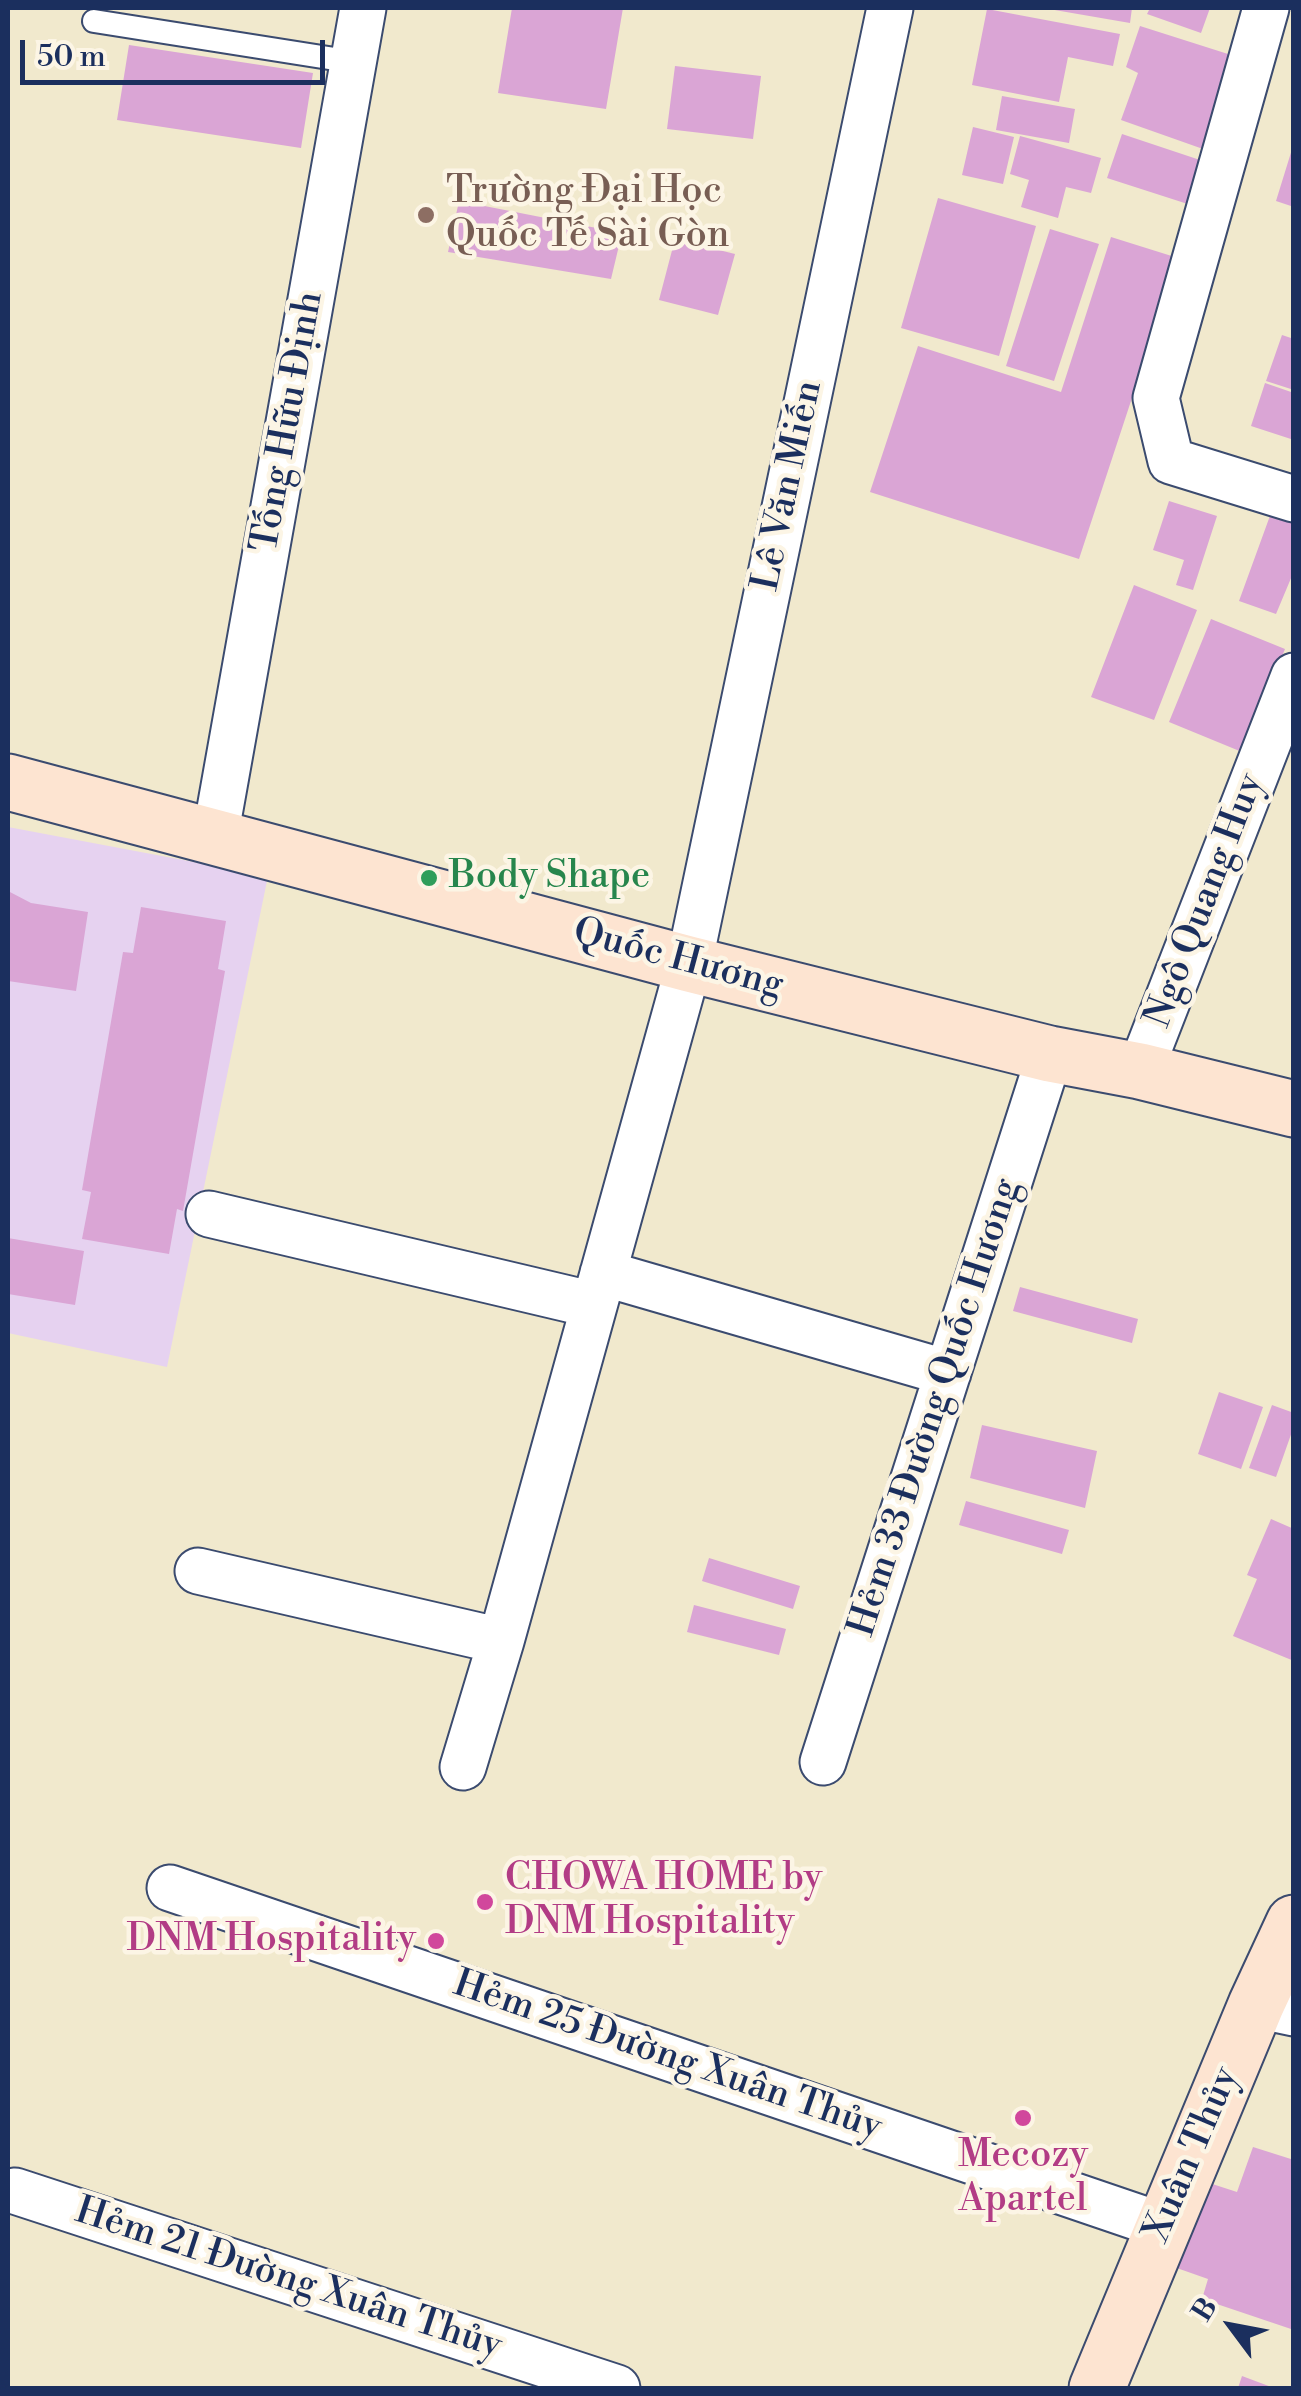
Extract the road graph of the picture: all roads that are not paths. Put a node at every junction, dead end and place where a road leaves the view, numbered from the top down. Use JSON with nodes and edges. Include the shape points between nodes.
{"nodes":[{"id":1,"x":364,"y":8,"type":"edge"},
{"id":2,"x":890,"y":8,"type":"edge"},
{"id":3,"x":1266,"y":8,"type":"edge"},
{"id":4,"x":94,"y":20,"type":"dead end"},
{"id":5,"x":354,"y":62,"type":"junction"},
{"id":6,"x":1294,"y":499,"type":"edge"},
{"id":7,"x":1294,"y":676,"type":"edge"},
{"id":8,"x":8,"y":782,"type":"edge"},
{"id":9,"x":215,"y":837,"type":"junction"},
{"id":10,"x":689,"y":964,"type":"junction"},
{"id":11,"x":1050,"y":1054,"type":"junction"},
{"id":12,"x":1140,"y":1071,"type":"junction"},
{"id":13,"x":1294,"y":1109,"type":"edge"},
{"id":14,"x":209,"y":1214,"type":"dead end"},
{"id":15,"x":598,"y":1289,"type":"junction"},
{"id":16,"x":948,"y":1373,"type":"junction"},
{"id":17,"x":198,"y":1572,"type":"dead end"},
{"id":18,"x":501,"y":1641,"type":"junction"},
{"id":19,"x":822,"y":1762,"type":"dead end"},
{"id":20,"x":462,"y":1768,"type":"dead end"},
{"id":21,"x":170,"y":1888,"type":"dead end"},
{"id":22,"x":1294,"y":1923,"type":"edge"},
{"id":23,"x":1275,"y":2009,"type":"edge"},
{"id":24,"x":15,"y":2191,"type":"dead end"},
{"id":25,"x":1163,"y":2226,"type":"junction"},
{"id":26,"x":617,"y":2388,"type":"edge"},
{"id":27,"x":1097,"y":2388,"type":"edge"}],
"edges":[{"from":1,"to":5,"type":"street","name":"Tống Hữu Định"},
{"from":2,"to":10,"type":"street","name":"Lê Văn Miến"},
{"from":3,"to":6,"type":"street","via":[[1156,398],[1171,462]]},
{"from":4,"to":5,"type":"lane"},
{"from":5,"to":9,"type":"street","name":"Tống Hữu Định"},
{"from":7,"to":12,"type":"street","name":"Ngô Quang Huy"},
{"from":8,"to":9,"type":"street","name":"Quốc Hương"},
{"from":9,"to":10,"type":"street","name":"Quốc Hương"},
{"from":10,"to":11,"type":"street","name":"Quốc Hương"},
{"from":10,"to":15,"type":"street","name":"Lê Văn Miến"},
{"from":11,"to":12,"type":"street","name":"Quốc Hương"},
{"from":11,"to":16,"type":"street","name":"Hẻm 33 Đường Quốc Hương"},
{"from":12,"to":13,"type":"street","name":"Quốc Hương"},
{"from":14,"to":15,"type":"street"},
{"from":15,"to":16,"type":"street"},
{"from":15,"to":18,"type":"street","name":"Lê Văn Miến"},
{"from":16,"to":19,"type":"street","name":"Hẻm 33 Đường Quốc Hương"},
{"from":17,"to":18,"type":"street"},
{"from":18,"to":20,"type":"street","name":"Lê Văn Miến"},
{"from":21,"to":25,"type":"street","name":"Hẻm 25 Đường Xuân Thủy"},
{"from":22,"to":23,"type":"street","name":"Xuân Thủy"},
{"from":23,"to":25,"type":"street","name":"Xuân Thủy"},
{"from":24,"to":26,"type":"street","name":"Hẻm 21 Đường Xuân Thủy"},
{"from":25,"to":27,"type":"street","name":"Xuân Thủy"}]}
